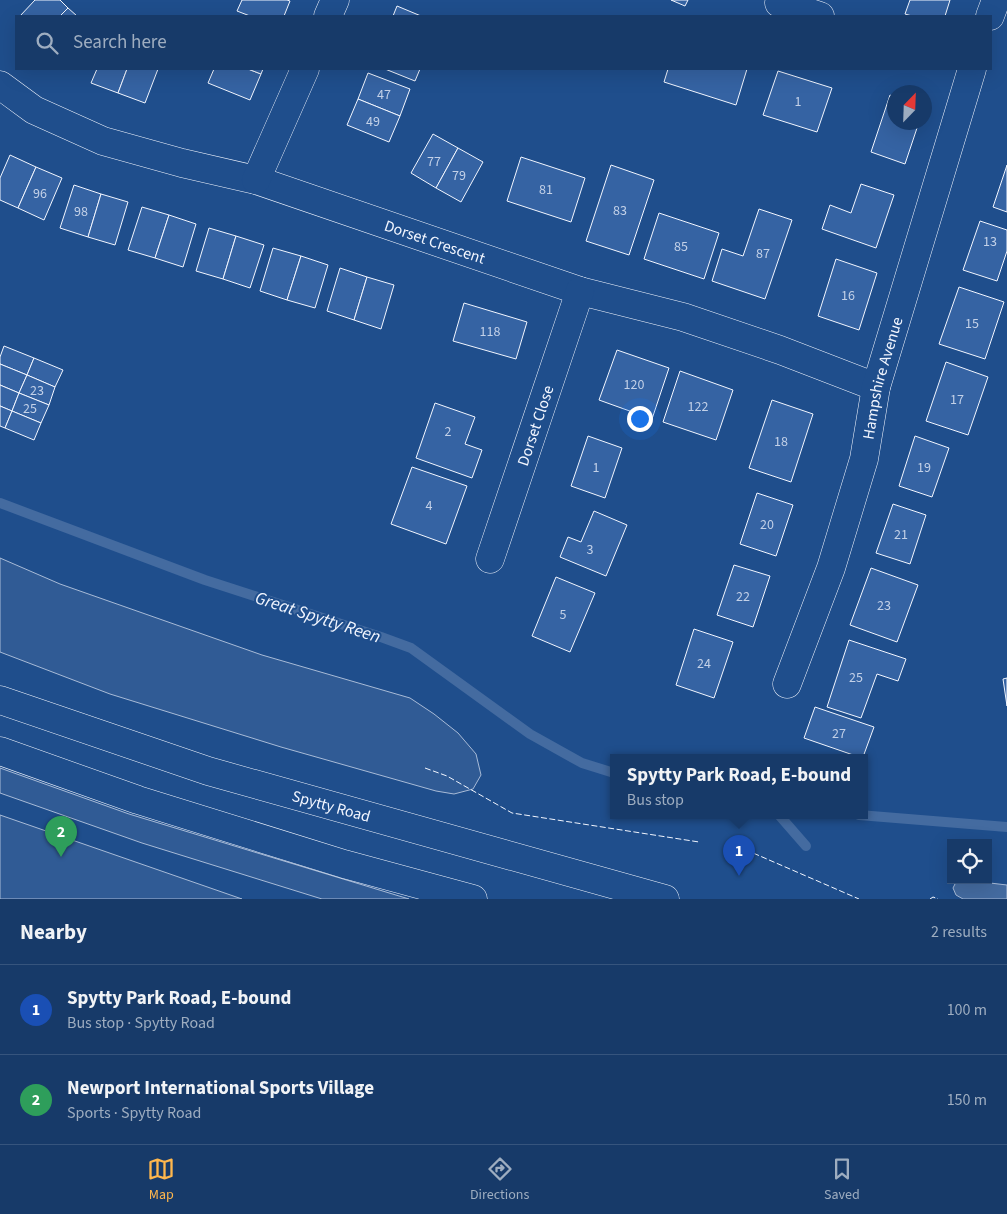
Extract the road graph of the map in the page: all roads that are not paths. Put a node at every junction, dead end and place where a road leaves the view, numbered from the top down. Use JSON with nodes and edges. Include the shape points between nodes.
{"nodes":[{"id":1,"x":335,"y":0,"type":"edge"},
{"id":2,"x":996,"y":0,"type":"edge"},
{"id":3,"x":779,"y":3,"type":"dead end"},
{"id":4,"x":328,"y":15,"type":"edge"},
{"id":5,"x":817,"y":15,"type":"edge"},
{"id":6,"x":990,"y":15,"type":"edge"},
{"id":7,"x":305,"y":70,"type":"edge"},
{"id":8,"x":972,"y":70,"type":"edge"},
{"id":9,"x":0,"y":85,"type":"edge"},
{"id":10,"x":256,"y":180,"type":"junction"},
{"id":11,"x":580,"y":291,"type":"junction"},
{"id":12,"x":876,"y":387,"type":"junction"},
{"id":13,"x":490,"y":560,"type":"dead end"},
{"id":14,"x":787,"y":684,"type":"dead end"},
{"id":15,"x":0,"y":700,"type":"edge"},
{"id":16,"x":0,"y":751,"type":"edge"},
{"id":17,"x":473,"y":899,"type":"edge"},
{"id":18,"x":665,"y":899,"type":"edge"}],
"edges":[{"from":1,"to":4,"type":"street"},
{"from":2,"to":6,"type":"street"},
{"from":3,"to":5,"type":"street"},
{"from":7,"to":10,"type":"street"},
{"from":8,"to":12,"type":"street","name":"Hampshire Avenue"},
{"from":9,"to":10,"type":"street","name":"Dorset Crescent","via":[[34,110],[103,141]]},
{"from":10,"to":11,"type":"street","name":"Dorset Crescent"},
{"from":11,"to":12,"type":"street","name":"Dorset Crescent","via":[[683,317]]},
{"from":11,"to":13,"type":"street","name":"Dorset Close"},
{"from":12,"to":14,"type":"street","name":"Hampshire Avenue","via":[[864,459],[831,568]]},
{"from":15,"to":18,"type":"street","name":"Spytty Road","via":[[208,771]]},
{"from":16,"to":17,"type":"street","via":[[147,803],[344,864]]}]}
